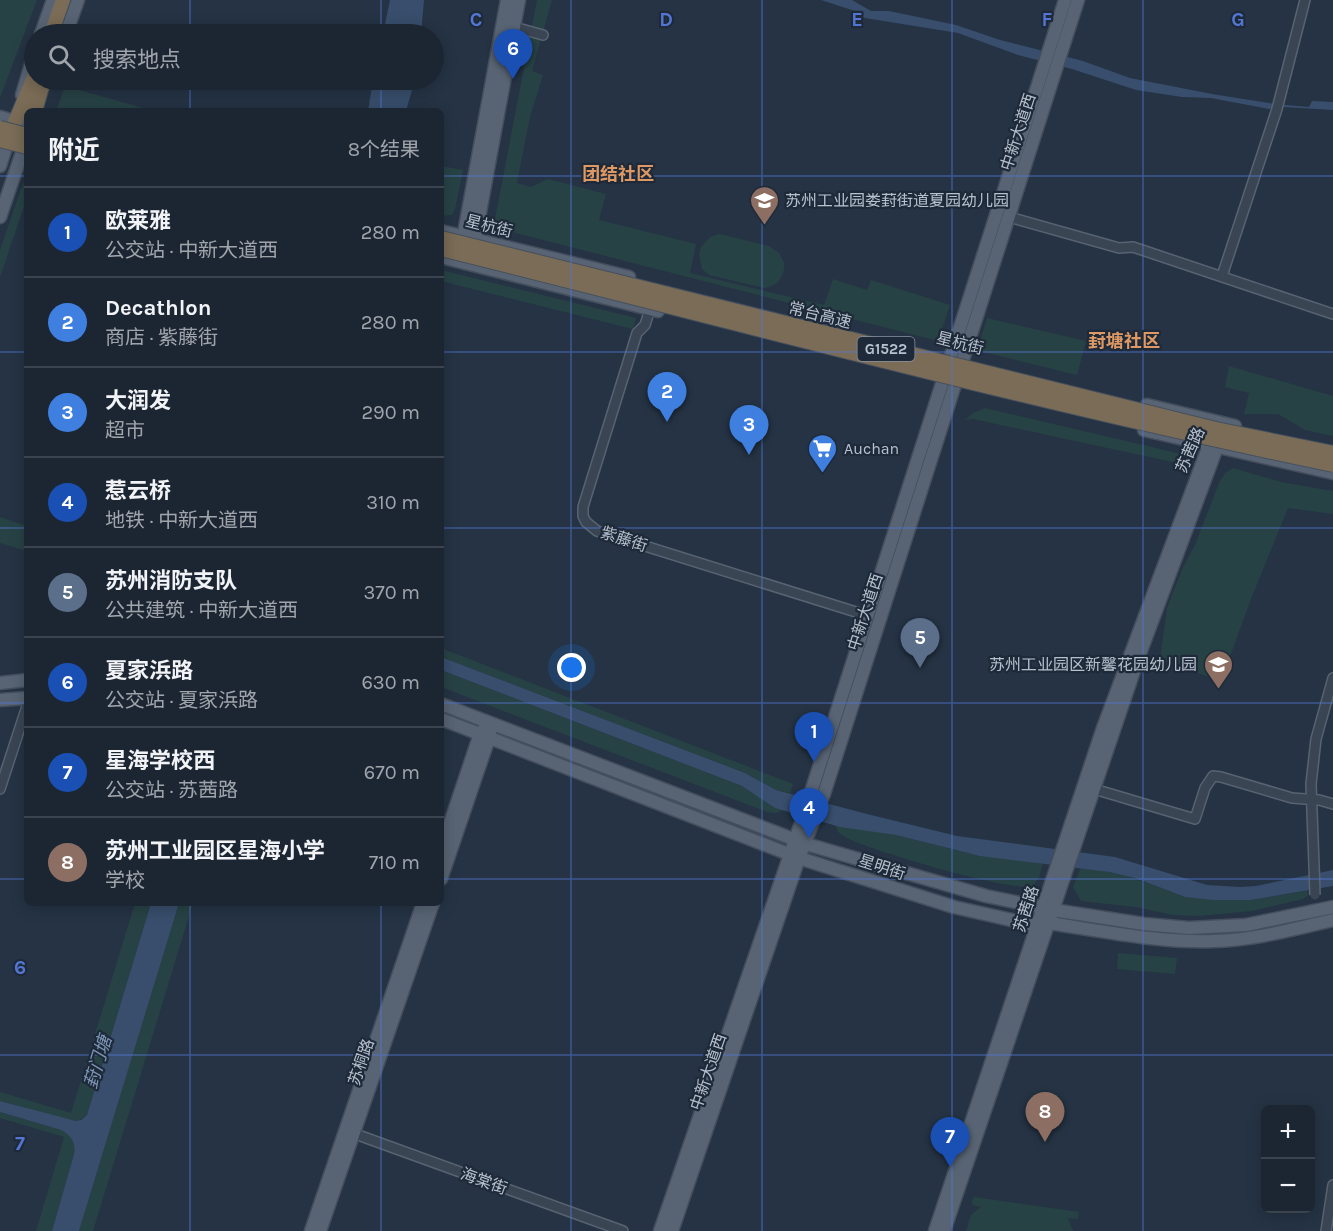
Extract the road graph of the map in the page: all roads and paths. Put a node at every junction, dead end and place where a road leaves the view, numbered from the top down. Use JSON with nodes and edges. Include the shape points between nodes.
{"nodes":[{"id":1,"x":53,"y":0,"type":"edge"},
{"id":2,"x":63,"y":0,"type":"edge"},
{"id":3,"x":70,"y":0,"type":"edge"},
{"id":4,"x":78,"y":0,"type":"edge"},
{"id":5,"x":507,"y":0,"type":"edge"},
{"id":6,"x":519,"y":0,"type":"edge"},
{"id":7,"x":1065,"y":0,"type":"edge"},
{"id":8,"x":1078,"y":0,"type":"edge"},
{"id":9,"x":1305,"y":0,"type":"edge"},
{"id":10,"x":45,"y":24,"type":"edge"},
{"id":11,"x":61,"y":24,"type":"edge"},
{"id":12,"x":62,"y":24,"type":"edge"},
{"id":13,"x":63,"y":24,"type":"edge"},
{"id":14,"x":514,"y":27,"type":"junction"},
{"id":15,"x":543,"y":35,"type":"dead end"},
{"id":16,"x":1055,"y":51,"type":"junction"},
{"id":17,"x":1049,"y":70,"type":"junction"},
{"id":18,"x":27,"y":90,"type":"edge"},
{"id":19,"x":30,"y":90,"type":"edge"},
{"id":20,"x":41,"y":90,"type":"edge"},
{"id":21,"x":45,"y":90,"type":"edge"},
{"id":22,"x":495,"y":94,"type":"junction"},
{"id":23,"x":25,"y":108,"type":"edge"},
{"id":24,"x":37,"y":108,"type":"edge"},
{"id":25,"x":37,"y":108,"type":"edge"},
{"id":26,"x":0,"y":117,"type":"edge"},
{"id":27,"x":21,"y":123,"type":"edge"},
{"id":28,"x":0,"y":128,"type":"edge"},
{"id":29,"x":24,"y":135,"type":"edge"},
{"id":30,"x":0,"y":140,"type":"edge"},
{"id":31,"x":24,"y":154,"type":"edge"},
{"id":32,"x":24,"y":155,"type":"edge"},
{"id":33,"x":24,"y":157,"type":"edge"},
{"id":34,"x":1,"y":159,"type":"edge"},
{"id":35,"x":0,"y":217,"type":"edge"},
{"id":36,"x":1009,"y":217,"type":"junction"},
{"id":37,"x":444,"y":232,"type":"edge"},
{"id":38,"x":463,"y":236,"type":"junction"},
{"id":39,"x":444,"y":239,"type":"edge"},
{"id":40,"x":476,"y":239,"type":"junction"},
{"id":41,"x":444,"y":250,"type":"edge"},
{"id":42,"x":444,"y":258,"type":"edge"},
{"id":43,"x":465,"y":263,"type":"junction"},
{"id":44,"x":1222,"y":276,"type":"junction"},
{"id":45,"x":650,"y":309,"type":"junction"},
{"id":46,"x":1333,"y":314,"type":"edge"},
{"id":47,"x":845,"y":357,"type":"junction"},
{"id":48,"x":955,"y":365,"type":"junction"},
{"id":49,"x":949,"y":383,"type":"junction"},
{"id":50,"x":1222,"y":423,"type":"junction"},
{"id":51,"x":1213,"y":447,"type":"junction"},
{"id":52,"x":1333,"y":452,"type":"edge"},
{"id":53,"x":1333,"y":465,"type":"edge"},
{"id":54,"x":1333,"y":473,"type":"edge"},
{"id":55,"x":867,"y":616,"type":"junction"},
{"id":56,"x":880,"y":620,"type":"junction"},
{"id":57,"x":1333,"y":678,"type":"edge"},
{"id":58,"x":24,"y":680,"type":"edge"},
{"id":59,"x":0,"y":683,"type":"edge"},
{"id":60,"x":24,"y":698,"type":"edge"},
{"id":61,"x":0,"y":700,"type":"edge"},
{"id":62,"x":444,"y":705,"type":"edge"},
{"id":63,"x":24,"y":715,"type":"edge"},
{"id":64,"x":444,"y":720,"type":"edge"},
{"id":65,"x":490,"y":723,"type":"junction"},
{"id":66,"x":485,"y":736,"type":"junction"},
{"id":67,"x":0,"y":789,"type":"edge"},
{"id":68,"x":1094,"y":789,"type":"junction"},
{"id":69,"x":1311,"y":799,"type":"junction"},
{"id":70,"x":1333,"y":804,"type":"edge"},
{"id":71,"x":444,"y":842,"type":"edge"},
{"id":72,"x":800,"y":842,"type":"junction"},
{"id":73,"x":1070,"y":843,"type":"junction"},
{"id":74,"x":795,"y":856,"type":"junction"},
{"id":75,"x":444,"y":869,"type":"edge"},
{"id":76,"x":422,"y":906,"type":"edge"},
{"id":77,"x":432,"y":906,"type":"edge"},
{"id":78,"x":1333,"y":907,"type":"edge"},
{"id":79,"x":1048,"y":909,"type":"junction"},
{"id":80,"x":1316,"y":911,"type":"junction"},
{"id":81,"x":1333,"y":920,"type":"edge"},
{"id":82,"x":1043,"y":924,"type":"junction"},
{"id":83,"x":349,"y":1132,"type":"junction"},
{"id":84,"x":1333,"y":1185,"type":"edge"},
{"id":85,"x":311,"y":1231,"type":"edge"},
{"id":86,"x":320,"y":1231,"type":"edge"},
{"id":87,"x":623,"y":1231,"type":"edge"},
{"id":88,"x":660,"y":1231,"type":"edge"},
{"id":89,"x":672,"y":1231,"type":"edge"},
{"id":90,"x":935,"y":1231,"type":"edge"},
{"id":91,"x":944,"y":1231,"type":"edge"},
{"id":92,"x":1326,"y":1231,"type":"edge"}],
"edges":[{"from":1,"to":10,"type":"main road"},
{"from":2,"to":11,"type":"highway"},
{"from":3,"to":12,"type":"highway"},
{"from":4,"to":13,"type":"main road"},
{"from":5,"to":22,"type":"main road"},
{"from":6,"to":14,"type":"main road"},
{"from":7,"to":16,"type":"main road","name":"中新大道西"},
{"from":8,"to":16,"type":"main road","name":"中新大道西"},
{"from":9,"to":44,"type":"street","via":[[1277,105]]},
{"from":14,"to":15,"type":"street"},
{"from":14,"to":22,"type":"main road"},
{"from":16,"to":17,"type":"main road","name":"中新大道西"},
{"from":17,"to":36,"type":"main road","name":"中新大道西"},
{"from":17,"to":48,"type":"main road","name":"中新大道西"},
{"from":18,"to":27,"type":"main road"},
{"from":19,"to":23,"type":"highway"},
{"from":20,"to":24,"type":"highway"},
{"from":21,"to":25,"type":"main road"},
{"from":22,"to":38,"type":"main road"},
{"from":22,"to":40,"type":"main road"},
{"from":26,"to":27,"type":"main road"},
{"from":27,"to":34,"type":"main road"},
{"from":28,"to":29,"type":"highway","bridge":true},
{"from":30,"to":31,"type":"highway","bridge":true},
{"from":32,"to":34,"type":"main road"},
{"from":33,"to":35,"type":"main road"},
{"from":36,"to":44,"type":"street","via":[[1119,248],[1132,247]]},
{"from":36,"to":48,"type":"main road","name":"中新大道西"},
{"from":37,"to":38,"type":"main road","name":"星杭街"},
{"from":38,"to":40,"type":"main road","name":"星杭街"},
{"from":38,"to":43,"type":"main road"},
{"from":39,"to":52,"type":"highway","name":"常台高速","number":"G1522","bridge":true,"via":[[1205,427]]},
{"from":40,"to":43,"type":"main road"},
{"from":40,"to":48,"type":"main road","name":"星杭街"},
{"from":41,"to":53,"type":"highway","name":"常台高速","number":"G1522","bridge":true,"via":[[1083,409]]},
{"from":42,"to":43,"type":"main road"},
{"from":43,"to":45,"type":"main road"},
{"from":44,"to":46,"type":"street"},
{"from":45,"to":47,"type":"main road"},
{"from":45,"to":55,"type":"street","name":"紫藤街","via":[[645,326],[637,333],[594,468],[583,507],[586,522],[594,530]]},
{"from":47,"to":48,"type":"main road","via":[[869,350]]},
{"from":47,"to":49,"type":"main road"},
{"from":48,"to":49,"type":"main road","name":"中新大道西"},
{"from":48,"to":50,"type":"main road","name":"星杭街","via":[[1076,388]]},
{"from":49,"to":51,"type":"main road"},
{"from":49,"to":55,"type":"main road","name":"中新大道西"},
{"from":49,"to":56,"type":"main road","name":"中新大道西"},
{"from":50,"to":51,"type":"main road","name":"苏茜路"},
{"from":50,"to":52,"type":"main road","name":"星杭街"},
{"from":51,"to":54,"type":"main road"},
{"from":51,"to":68,"type":"main road","name":"苏茜路"},
{"from":51,"to":73,"type":"main road","name":"苏茜路","via":[[1102,728]]},
{"from":55,"to":56,"type":"street","name":"紫藤街"},
{"from":55,"to":72,"type":"main road","name":"中新大道西","via":[[802,820]]},
{"from":56,"to":72,"type":"main road","name":"中新大道西","via":[[815,823]]},
{"from":57,"to":69,"type":"street","via":[[1316,739]]},
{"from":58,"to":59,"type":"main road"},
{"from":60,"to":61,"type":"main road"},
{"from":62,"to":65,"type":"main road","name":"星明街"},
{"from":63,"to":67,"type":"street"},
{"from":64,"to":66,"type":"main road","name":"星明街"},
{"from":65,"to":66,"type":"main road"},
{"from":65,"to":72,"type":"main road","name":"星明街"},
{"from":66,"to":71,"type":"main road"},
{"from":66,"to":74,"type":"main road","name":"星明街"},
{"from":66,"to":75,"type":"main road"},
{"from":68,"to":69,"type":"street","via":[[1195,819],[1205,788],[1213,777],[1292,798]]},
{"from":68,"to":73,"type":"main road","name":"苏茜路"},
{"from":69,"to":70,"type":"street"},
{"from":69,"to":80,"type":"street","bridge":true},
{"from":72,"to":74,"type":"main road","name":"中新大道西"},
{"from":72,"to":79,"type":"main road","name":"星明街","via":[[958,889]]},
{"from":73,"to":79,"type":"main road","name":"苏茜路"},
{"from":74,"to":82,"type":"main road","name":"星明街","via":[[954,907]]},
{"from":74,"to":88,"type":"main road","name":"中新大道西"},
{"from":74,"to":89,"type":"main road","name":"中新大道西"},
{"from":76,"to":83,"type":"main road","name":"苏桐路"},
{"from":77,"to":83,"type":"main road","name":"苏桐路"},
{"from":78,"to":80,"type":"main road","name":"星明街"},
{"from":79,"to":80,"type":"main road","name":"星明街","via":[[1144,924],[1209,928],[1266,922]]},
{"from":79,"to":82,"type":"main road","name":"苏茜路"},
{"from":81,"to":82,"type":"main road","name":"星明街","via":[[1247,938],[1206,941]]},
{"from":82,"to":90,"type":"main road","name":"苏茜路"},
{"from":82,"to":91,"type":"main road","name":"苏茜路"},
{"from":83,"to":85,"type":"main road","name":"苏桐路"},
{"from":83,"to":86,"type":"main road","name":"苏桐路"},
{"from":83,"to":87,"type":"street","name":"海棠街"},
{"from":84,"to":92,"type":"street"}]}
